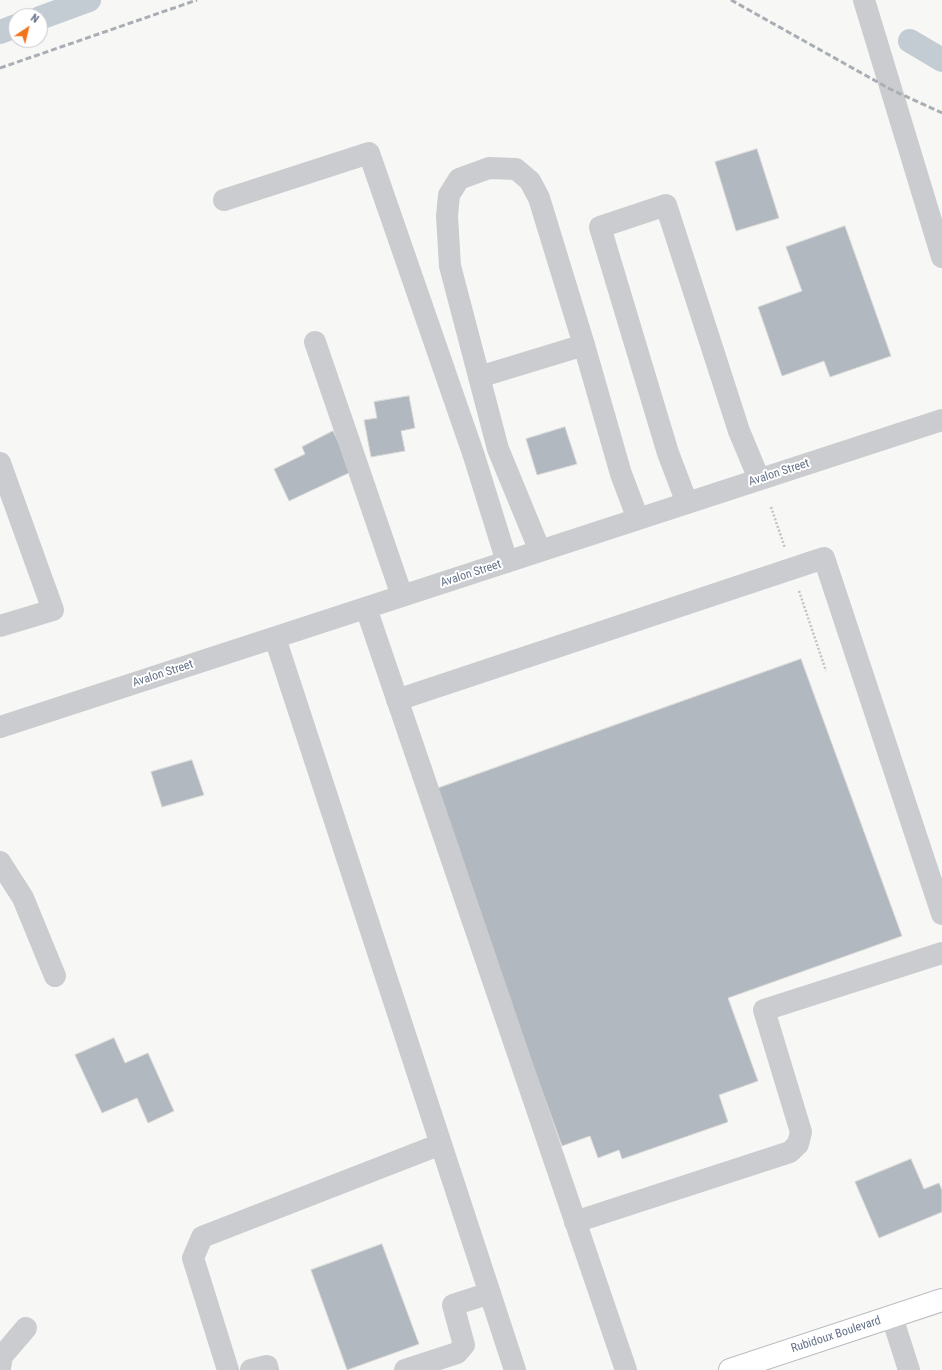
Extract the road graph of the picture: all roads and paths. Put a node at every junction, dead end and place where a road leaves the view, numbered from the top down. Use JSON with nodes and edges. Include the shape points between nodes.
{"nodes":[{"id":1,"x":864,"y":0,"type":"edge"},
{"id":2,"x":224,"y":200,"type":"dead end"},
{"id":3,"x":942,"y":257,"type":"edge"},
{"id":4,"x":314,"y":342,"type":"dead end"},
{"id":5,"x":584,"y":345,"type":"junction"},
{"id":6,"x":479,"y":377,"type":"junction"},
{"id":7,"x":942,"y":420,"type":"edge"},
{"id":8,"x":0,"y":463,"type":"edge"},
{"id":9,"x":759,"y":480,"type":"junction"},
{"id":10,"x":686,"y":503,"type":"junction"},
{"id":11,"x":638,"y":519,"type":"junction"},
{"id":12,"x":540,"y":551,"type":"junction"},
{"id":13,"x":507,"y":562,"type":"junction"},
{"id":14,"x":402,"y":596,"type":"junction"},
{"id":15,"x":366,"y":608,"type":"junction"},
{"id":16,"x":0,"y":626,"type":"edge"},
{"id":17,"x":275,"y":638,"type":"junction"},
{"id":18,"x":398,"y":700,"type":"junction"},
{"id":19,"x":0,"y":727,"type":"edge"},
{"id":20,"x":0,"y":862,"type":"edge"},
{"id":21,"x":942,"y":914,"type":"edge"},
{"id":22,"x":942,"y":953,"type":"edge"},
{"id":23,"x":56,"y":976,"type":"dead end"},
{"id":24,"x":441,"y":1144,"type":"junction"},
{"id":25,"x":576,"y":1222,"type":"junction"},
{"id":26,"x":490,"y":1293,"type":"junction"},
{"id":27,"x":942,"y":1300,"type":"edge"},
{"id":28,"x":892,"y":1317,"type":"junction"},
{"id":29,"x":26,"y":1328,"type":"dead end"},
{"id":30,"x":0,"y":1368,"type":"edge"},
{"id":31,"x":744,"y":1368,"type":"edge"},
{"id":32,"x":228,"y":1370,"type":"edge"},
{"id":33,"x":251,"y":1370,"type":"edge"},
{"id":34,"x":268,"y":1370,"type":"edge"},
{"id":35,"x":405,"y":1370,"type":"edge"},
{"id":36,"x":515,"y":1370,"type":"edge"},
{"id":37,"x":626,"y":1370,"type":"edge"},
{"id":38,"x":909,"y":1370,"type":"edge"}],
"edges":[{"from":1,"to":3,"type":"street"},
{"from":2,"to":13,"type":"street","via":[[369,154],[474,456]]},
{"from":4,"to":14,"type":"street"},
{"from":5,"to":6,"type":"street"},
{"from":5,"to":6,"type":"street","via":[[539,198],[530,181],[516,169],[489,168],[459,179],[448,195],[450,266]]},
{"from":5,"to":11,"type":"street","via":[[621,474]]},
{"from":6,"to":12,"type":"street","via":[[498,449]]},
{"from":7,"to":9,"type":"street","name":"Avalon Street"},
{"from":8,"to":16,"type":"street","via":[[53,610]]},
{"from":9,"to":10,"type":"street","name":"Avalon Street"},
{"from":9,"to":10,"type":"street","via":[[739,431],[666,205],[600,227],[668,453]]},
{"from":10,"to":11,"type":"street","name":"Avalon Street"},
{"from":11,"to":12,"type":"street","name":"Avalon Street"},
{"from":12,"to":13,"type":"street","name":"Avalon Street"},
{"from":13,"to":14,"type":"street","name":"Avalon Street"},
{"from":14,"to":15,"type":"street","name":"Avalon Street"},
{"from":15,"to":17,"type":"street","name":"Avalon Street"},
{"from":15,"to":18,"type":"street"},
{"from":17,"to":19,"type":"street","name":"Avalon Street"},
{"from":17,"to":24,"type":"street"},
{"from":18,"to":21,"type":"street","via":[[824,558]]},
{"from":18,"to":25,"type":"street"},
{"from":20,"to":23,"type":"street","via":[[23,898]]},
{"from":22,"to":25,"type":"street","via":[[764,1010],[801,1132],[798,1144],[790,1152]]},
{"from":24,"to":26,"type":"street"},
{"from":24,"to":32,"type":"street","via":[[202,1237],[193,1258]]},
{"from":25,"to":37,"type":"street"},
{"from":26,"to":35,"type":"street","via":[[453,1305],[464,1344],[457,1352]]},
{"from":26,"to":36,"type":"street"},
{"from":27,"to":28,"type":"main road","name":"Rubidoux Boulevard"},
{"from":28,"to":31,"type":"main road","name":"Rubidoux Boulevard"},
{"from":28,"to":38,"type":"street"},
{"from":29,"to":30,"type":"street","via":[[2,1356]]},
{"from":33,"to":34,"type":"street","via":[[266,1366]]}]}
